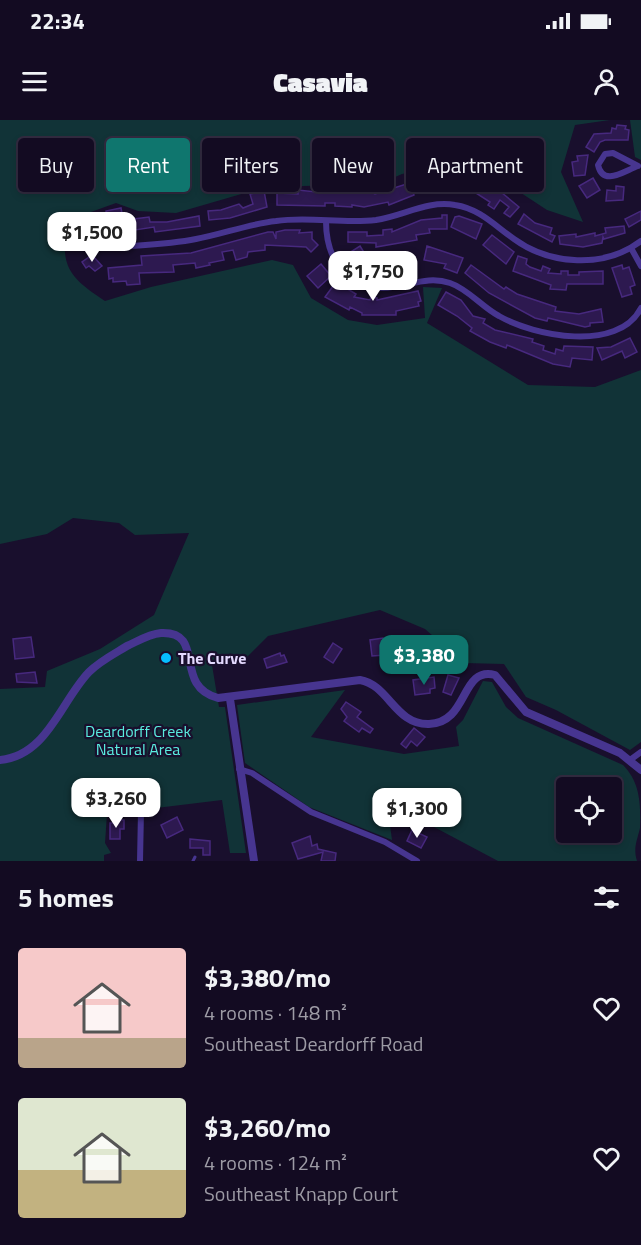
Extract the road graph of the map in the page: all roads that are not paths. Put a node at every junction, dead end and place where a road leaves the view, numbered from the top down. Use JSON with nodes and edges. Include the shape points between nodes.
{"nodes":[{"id":1,"x":639,"y":167,"type":"edge"},
{"id":2,"x":326,"y":221,"type":"junction"},
{"id":3,"x":641,"y":241,"type":"edge"},
{"id":4,"x":119,"y":247,"type":"dead end"},
{"id":5,"x":631,"y":248,"type":"junction"},
{"id":6,"x":641,"y":266,"type":"edge"},
{"id":7,"x":641,"y":308,"type":"edge"},
{"id":8,"x":230,"y":699,"type":"junction"},
{"id":9,"x":641,"y":752,"type":"edge"},
{"id":10,"x":630,"y":759,"type":"junction"},
{"id":11,"x":0,"y":760,"type":"edge"},
{"id":12,"x":239,"y":769,"type":"junction"},
{"id":13,"x":641,"y":771,"type":"edge"},
{"id":14,"x":141,"y":811,"type":"dead end"},
{"id":15,"x":140,"y":861,"type":"edge"},
{"id":16,"x":254,"y":861,"type":"edge"},
{"id":17,"x":417,"y":861,"type":"edge"}],
"edges":[{"from":1,"to":1,"type":"street","via":[[614,153],[605,154],[598,165],[600,173],[610,178]]},
{"from":2,"to":4,"type":"street","via":[[275,221],[193,240]]},
{"from":2,"to":5,"type":"street","via":[[373,220],[422,207],[454,205],[477,212],[528,248],[554,258],[592,259]]},
{"from":2,"to":7,"type":"street","via":[[328,249],[336,265],[350,278],[369,287],[445,281],[512,323],[565,336],[614,330],[632,321]]},
{"from":3,"to":5,"type":"street"},
{"from":5,"to":6,"type":"street"},
{"from":8,"to":10,"type":"street","via":[[360,680],[373,684],[402,715],[431,724],[454,712],[474,678],[489,674],[500,679],[526,712]]},
{"from":8,"to":11,"type":"street","via":[[212,696],[197,687],[191,677],[188,649],[181,639],[168,634],[151,635],[94,668],[41,737],[18,755]]},
{"from":8,"to":12,"type":"street"},
{"from":9,"to":10,"type":"street"},
{"from":10,"to":13,"type":"street"},
{"from":12,"to":16,"type":"street"},
{"from":12,"to":17,"type":"street","via":[[252,773],[311,812],[385,842]]},
{"from":14,"to":15,"type":"street"}]}
